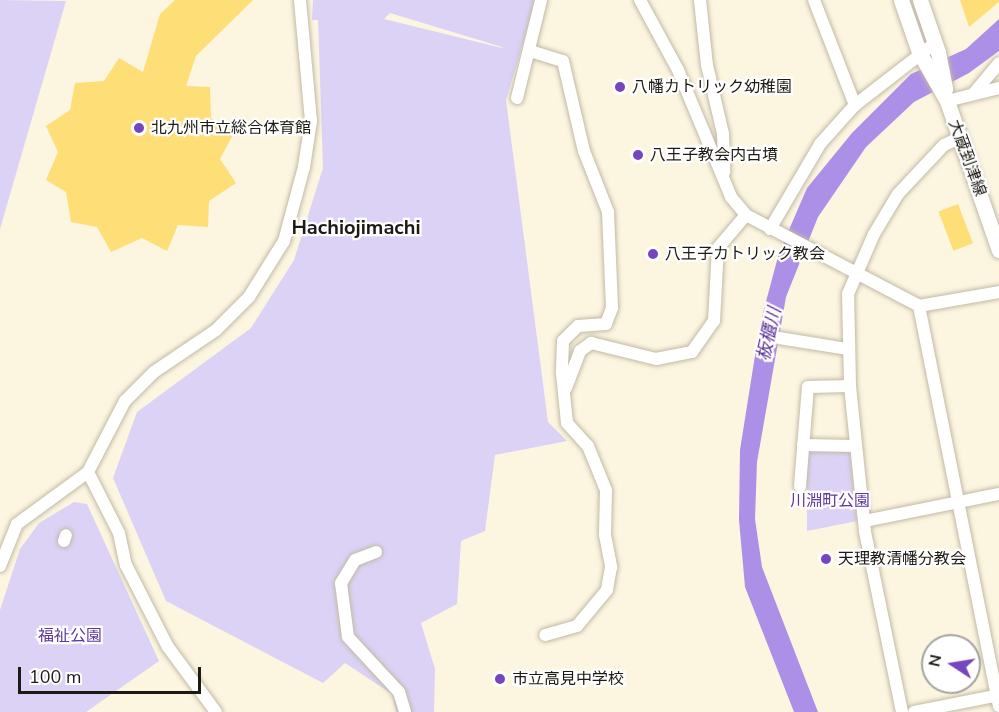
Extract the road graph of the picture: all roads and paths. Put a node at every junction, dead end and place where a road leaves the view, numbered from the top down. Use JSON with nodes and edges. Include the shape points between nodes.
{"nodes":[{"id":1,"x":300,"y":0,"type":"edge"},
{"id":2,"x":541,"y":0,"type":"edge"},
{"id":3,"x":640,"y":0,"type":"edge"},
{"id":4,"x":700,"y":0,"type":"edge"},
{"id":5,"x":814,"y":0,"type":"edge"},
{"id":6,"x":901,"y":0,"type":"edge"},
{"id":7,"x":920,"y":0,"type":"edge"},
{"id":8,"x":937,"y":47,"type":"junction"},
{"id":9,"x":530,"y":51,"type":"junction"},
{"id":10,"x":921,"y":56,"type":"junction"},
{"id":11,"x":999,"y":63,"type":"edge"},
{"id":12,"x":999,"y":88,"type":"edge"},
{"id":13,"x":974,"y":93,"type":"junction"},
{"id":14,"x":517,"y":98,"type":"dead end"},
{"id":15,"x":946,"y":101,"type":"junction"},
{"id":16,"x":855,"y":105,"type":"junction"},
{"id":17,"x":961,"y":137,"type":"junction"},
{"id":18,"x":724,"y":179,"type":"junction"},
{"id":19,"x":746,"y":215,"type":"junction"},
{"id":20,"x":773,"y":230,"type":"junction"},
{"id":21,"x":999,"y":250,"type":"edge"},
{"id":22,"x":856,"y":275,"type":"junction"},
{"id":23,"x":999,"y":292,"type":"edge"},
{"id":24,"x":919,"y":306,"type":"junction"},
{"id":25,"x":779,"y":338,"type":"dead end"},
{"id":26,"x":848,"y":349,"type":"junction"},
{"id":27,"x":850,"y":386,"type":"junction"},
{"id":28,"x":565,"y":392,"type":"junction"},
{"id":29,"x":803,"y":445,"type":"junction"},
{"id":30,"x":855,"y":446,"type":"junction"},
{"id":31,"x":88,"y":472,"type":"junction"},
{"id":32,"x":800,"y":486,"type":"dead end"},
{"id":33,"x":999,"y":494,"type":"edge"},
{"id":34,"x":958,"y":503,"type":"junction"},
{"id":35,"x":865,"y":521,"type":"junction"},
{"id":36,"x":376,"y":552,"type":"dead end"},
{"id":37,"x":0,"y":566,"type":"edge"},
{"id":38,"x":545,"y":635,"type":"dead end"},
{"id":39,"x":998,"y":699,"type":"edge"},
{"id":40,"x":216,"y":712,"type":"edge"},
{"id":41,"x":405,"y":712,"type":"edge"},
{"id":42,"x":902,"y":712,"type":"edge"},
{"id":43,"x":914,"y":712,"type":"edge"}],
"edges":[{"from":1,"to":31,"type":"street","via":[[311,121],[304,167],[284,241],[249,297],[216,330],[154,372],[125,401]]},
{"from":2,"to":9,"type":"street"},
{"from":3,"to":18,"type":"street","via":[[678,70]]},
{"from":4,"to":18,"type":"street","via":[[707,65],[723,134]]},
{"from":5,"to":16,"type":"street"},
{"from":6,"to":10,"type":"main road","name":"大蔵到津線"},
{"from":7,"to":8,"type":"main road","name":"大蔵到津線"},
{"from":8,"to":10,"type":"street"},
{"from":8,"to":15,"type":"main road","name":"大蔵到津線"},
{"from":9,"to":14,"type":"street"},
{"from":9,"to":28,"type":"street","via":[[564,61],[584,151],[608,212],[611,318],[606,324],[578,326],[563,341]]},
{"from":10,"to":15,"type":"main road","name":"大蔵到津線"},
{"from":10,"to":16,"type":"street"},
{"from":11,"to":13,"type":"street"},
{"from":12,"to":13,"type":"street"},
{"from":13,"to":15,"type":"street"},
{"from":15,"to":17,"type":"main road","name":"大蔵到津線"},
{"from":16,"to":20,"type":"street","via":[[820,144]]},
{"from":17,"to":21,"type":"main road","name":"大蔵到津線"},
{"from":17,"to":22,"type":"street","via":[[944,145],[898,194]]},
{"from":18,"to":19,"type":"street"},
{"from":19,"to":20,"type":"street"},
{"from":19,"to":28,"type":"street","via":[[718,248],[714,321],[692,352],[656,359],[591,343],[580,351]]},
{"from":20,"to":22,"type":"street"},
{"from":22,"to":24,"type":"street"},
{"from":22,"to":26,"type":"street","via":[[848,294]]},
{"from":23,"to":24,"type":"street"},
{"from":24,"to":34,"type":"street"},
{"from":25,"to":26,"type":"street"},
{"from":26,"to":27,"type":"street"},
{"from":27,"to":29,"type":"street","via":[[808,387]]},
{"from":27,"to":30,"type":"street"},
{"from":28,"to":38,"type":"street","via":[[567,423],[588,446],[606,490],[605,534],[611,567],[607,590],[577,626]]},
{"from":29,"to":30,"type":"street"},
{"from":29,"to":32,"type":"street"},
{"from":30,"to":35,"type":"street"},
{"from":31,"to":37,"type":"street","via":[[17,524]]},
{"from":31,"to":40,"type":"street","via":[[119,533],[126,565],[168,647]]},
{"from":33,"to":34,"type":"street"},
{"from":34,"to":35,"type":"street"},
{"from":34,"to":39,"type":"street"},
{"from":35,"to":42,"type":"street"},
{"from":36,"to":41,"type":"street","via":[[355,560],[341,583],[348,637],[399,692]]},
{"from":39,"to":43,"type":"street"}]}
